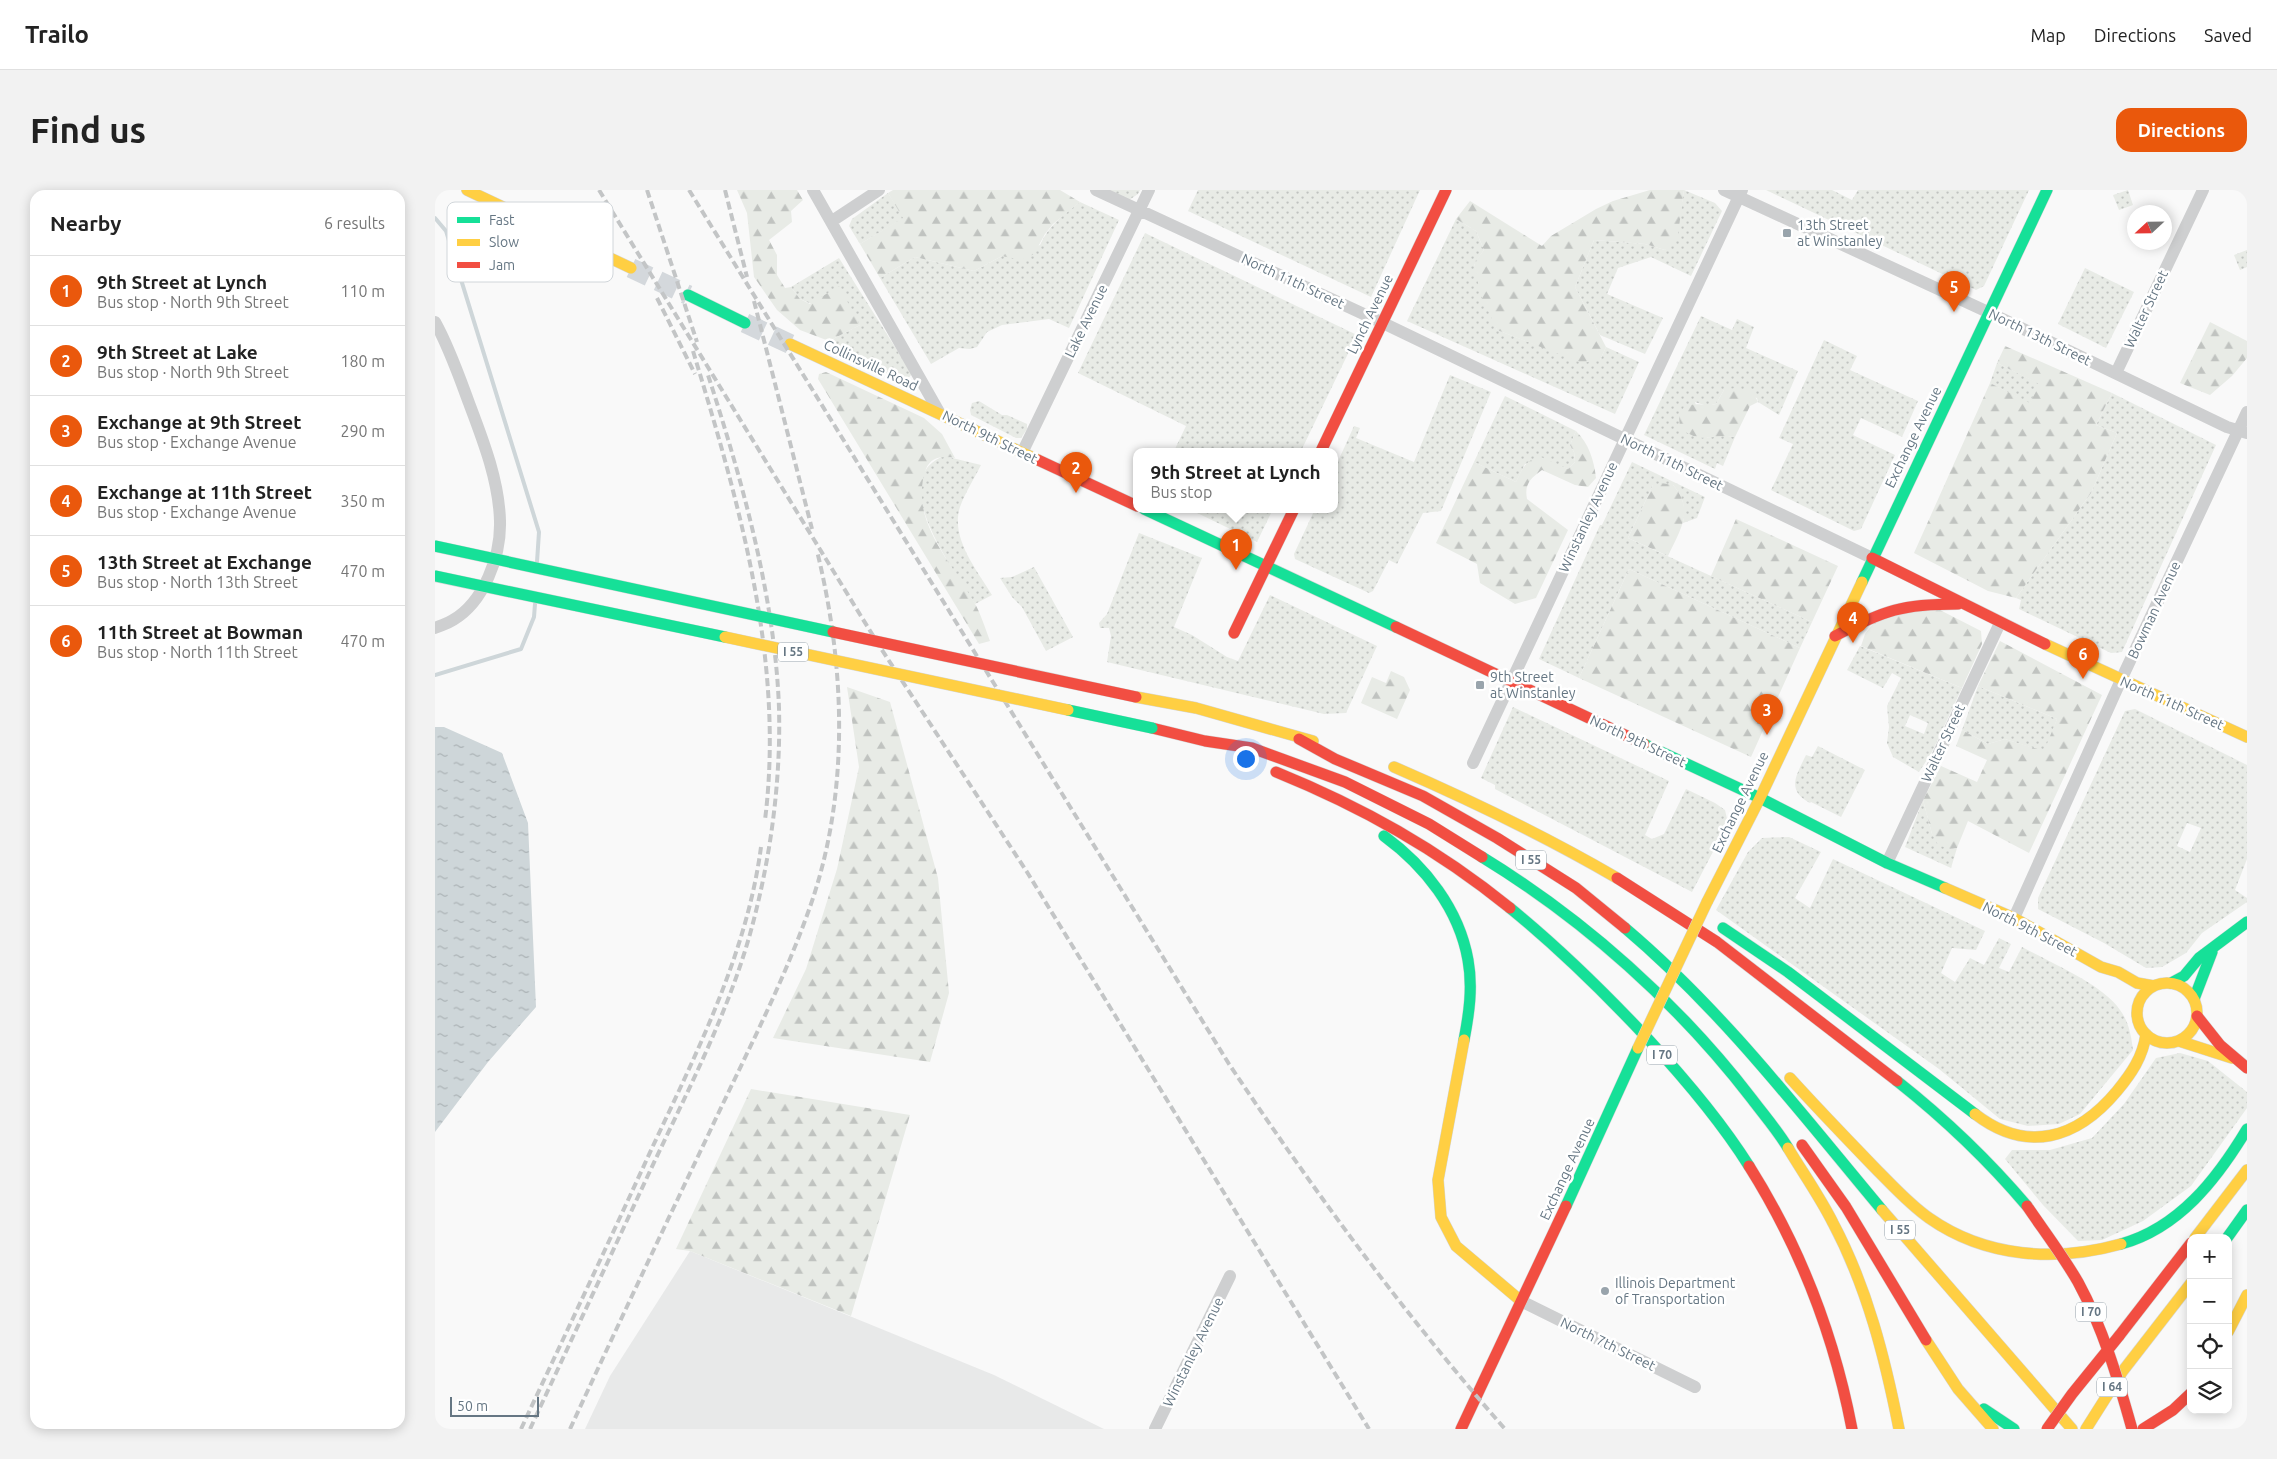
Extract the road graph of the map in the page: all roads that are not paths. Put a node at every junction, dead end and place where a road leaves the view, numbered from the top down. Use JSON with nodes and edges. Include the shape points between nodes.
{"nodes":[{"id":1,"x":467,"y":190,"type":"edge"},
{"id":2,"x":813,"y":190,"type":"edge"},
{"id":3,"x":879,"y":190,"type":"edge"},
{"id":4,"x":1096,"y":190,"type":"edge"},
{"id":5,"x":1149,"y":190,"type":"edge"},
{"id":6,"x":1446,"y":190,"type":"edge"},
{"id":7,"x":1725,"y":190,"type":"edge"},
{"id":8,"x":2047,"y":190,"type":"edge"},
{"id":9,"x":2203,"y":190,"type":"edge"},
{"id":10,"x":1740,"y":194,"type":"edge"},
{"id":11,"x":492,"y":202,"type":"edge"},
{"id":12,"x":1139,"y":210,"type":"junction"},
{"id":13,"x":831,"y":221,"type":"junction"},
{"id":14,"x":613,"y":259,"type":"edge"},
{"id":15,"x":631,"y":268,"type":"tunnel mouth"},
{"id":16,"x":688,"y":295,"type":"tunnel mouth"},
{"id":17,"x":1990,"y":313,"type":"junction"},
{"id":18,"x":435,"y":322,"type":"edge"},
{"id":19,"x":745,"y":323,"type":"tunnel mouth"},
{"id":20,"x":1383,"y":323,"type":"junction"},
{"id":21,"x":790,"y":344,"type":"tunnel mouth"},
{"id":22,"x":2116,"y":373,"type":"junction"},
{"id":23,"x":939,"y":412,"type":"junction"},
{"id":24,"x":2247,"y":412,"type":"edge"},
{"id":25,"x":2243,"y":431,"type":"edge"},
{"id":26,"x":1625,"y":438,"type":"junction"},
{"id":27,"x":1322,"y":448,"type":"edge"},
{"id":28,"x":1023,"y":453,"type":"junction"},
{"id":29,"x":1133,"y":504,"type":"edge"},
{"id":30,"x":1153,"y":513,"type":"edge"},
{"id":31,"x":1292,"y":513,"type":"edge"},
{"id":32,"x":435,"y":546,"type":"edge"},
{"id":33,"x":1871,"y":558,"type":"junction"},
{"id":34,"x":1267,"y":565,"type":"junction"},
{"id":35,"x":435,"y":576,"type":"edge"},
{"id":36,"x":1962,"y":604,"type":"junction"},
{"id":37,"x":2000,"y":623,"type":"junction"},
{"id":38,"x":435,"y":628,"type":"edge"},
{"id":39,"x":1234,"y":633,"type":"dead end"},
{"id":40,"x":1835,"y":636,"type":"junction"},
{"id":41,"x":1511,"y":680,"type":"junction"},
{"id":42,"x":2121,"y":680,"type":"junction"},
{"id":43,"x":2247,"y":737,"type":"edge"},
{"id":44,"x":1299,"y":739,"type":"junction"},
{"id":45,"x":1207,"y":742,"type":"junction"},
{"id":46,"x":1332,"y":745,"type":"dead end"},
{"id":47,"x":1239,"y":759,"type":"dead end"},
{"id":48,"x":1383,"y":763,"type":"dead end"},
{"id":49,"x":1473,"y":763,"type":"dead end"},
{"id":50,"x":1264,"y":767,"type":"dead end"},
{"id":51,"x":1331,"y":795,"type":"junction"},
{"id":52,"x":1760,"y":798,"type":"junction"},
{"id":53,"x":1521,"y":825,"type":"junction"},
{"id":54,"x":1563,"y":834,"type":"dead end"},
{"id":55,"x":1887,"y":863,"type":"junction"},
{"id":56,"x":1692,"y":908,"type":"dead end"},
{"id":57,"x":2014,"y":918,"type":"junction"},
{"id":58,"x":2247,"y":922,"type":"edge"},
{"id":59,"x":2214,"y":948,"type":"junction"},
{"id":60,"x":2101,"y":967,"type":"junction"},
{"id":61,"x":1645,"y":982,"type":"junction"},
{"id":62,"x":2171,"y":983,"type":"junction"},
{"id":63,"x":2117,"y":985,"type":"dead end"},
{"id":64,"x":2154,"y":986,"type":"junction"},
{"id":65,"x":2130,"y":996,"type":"dead end"},
{"id":66,"x":2194,"y":999,"type":"junction"},
{"id":67,"x":2137,"y":1008,"type":"junction"},
{"id":68,"x":2197,"y":1016,"type":"junction"},
{"id":69,"x":1731,"y":1029,"type":"junction"},
{"id":70,"x":2146,"y":1034,"type":"junction"},
{"id":71,"x":2179,"y":1041,"type":"junction"},
{"id":72,"x":2234,"y":1059,"type":"junction"},
{"id":73,"x":2247,"y":1068,"type":"edge"},
{"id":74,"x":2247,"y":1129,"type":"edge"},
{"id":75,"x":2247,"y":1170,"type":"edge"},
{"id":76,"x":2247,"y":1210,"type":"edge"},
{"id":77,"x":2198,"y":1234,"type":"edge"},
{"id":78,"x":2230,"y":1234,"type":"edge"},
{"id":79,"x":2187,"y":1248,"type":"edge"},
{"id":80,"x":1230,"y":1276,"type":"dead end"},
{"id":81,"x":2187,"y":1289,"type":"edge"},
{"id":82,"x":2247,"y":1295,"type":"edge"},
{"id":83,"x":1521,"y":1301,"type":"junction"},
{"id":84,"x":2232,"y":1324,"type":"edge"},
{"id":85,"x":1951,"y":1380,"type":"junction"},
{"id":86,"x":1695,"y":1387,"type":"dead end"},
{"id":87,"x":2187,"y":1397,"type":"edge"},
{"id":88,"x":1155,"y":1429,"type":"edge"},
{"id":89,"x":1461,"y":1429,"type":"edge"},
{"id":90,"x":1852,"y":1429,"type":"edge"},
{"id":91,"x":1899,"y":1429,"type":"edge"},
{"id":92,"x":1993,"y":1429,"type":"edge"},
{"id":93,"x":2014,"y":1429,"type":"edge"},
{"id":94,"x":2047,"y":1429,"type":"edge"},
{"id":95,"x":2071,"y":1429,"type":"edge"},
{"id":96,"x":2086,"y":1429,"type":"edge"},
{"id":97,"x":2132,"y":1429,"type":"edge"},
{"id":98,"x":2143,"y":1429,"type":"edge"}],
"edges":[{"from":1,"to":11,"type":"main road"},
{"from":2,"to":13,"type":"street","name":"North 9th Street"},
{"from":3,"to":13,"type":"street"},
{"from":4,"to":12,"type":"street","name":"North 11th Street"},
{"from":5,"to":12,"type":"street","name":"Lake Avenue"},
{"from":6,"to":20,"type":"main road","name":"Lynch Avenue"},
{"from":7,"to":10,"type":"street","name":"North 13th Street"},
{"from":8,"to":17,"type":"main road","name":"Exchange Avenue"},
{"from":9,"to":22,"type":"street","name":"Walter Street"},
{"from":10,"to":17,"type":"street","name":"North 13th Street"},
{"from":10,"to":26,"type":"street","name":"Winstanley Avenue"},
{"from":12,"to":20,"type":"street","name":"North 11th Street"},
{"from":12,"to":28,"type":"street","name":"Lake Avenue"},
{"from":13,"to":23,"type":"street","name":"North 9th Street"},
{"from":14,"to":15,"type":"main road"},
{"from":16,"to":19,"type":"main road"},
{"from":17,"to":22,"type":"street","name":"North 13th Street"},
{"from":17,"to":33,"type":"main road","name":"Exchange Avenue"},
{"from":18,"to":38,"type":"street","via":[[479,430],[494,482],[500,521],[498,546],[488,578],[472,604],[453,620]]},
{"from":20,"to":26,"type":"street","name":"North 11th Street"},
{"from":20,"to":27,"type":"main road","name":"Lynch Avenue"},
{"from":21,"to":23,"type":"main road","name":"Collinsville Road"},
{"from":22,"to":25,"type":"street","name":"North 13th Street","via":[[2227,427]]},
{"from":23,"to":28,"type":"main road","name":"North 9th Street"},
{"from":24,"to":25,"type":"street","name":"Bowman Avenue"},
{"from":25,"to":42,"type":"street","name":"Bowman Avenue"},
{"from":26,"to":33,"type":"street","name":"North 11th Street"},
{"from":26,"to":41,"type":"street","name":"Winstanley Avenue"},
{"from":28,"to":29,"type":"main road","name":"North 9th Street"},
{"from":30,"to":34,"type":"main road","name":"North 9th Street"},
{"from":31,"to":34,"type":"main road"},
{"from":32,"to":44,"type":"main road","number":"I 55","bridge":true,"via":[[1196,708]]},
{"from":33,"to":36,"type":"main road","name":"North 11th Street"},
{"from":33,"to":40,"type":"main road","name":"Exchange Avenue"},
{"from":34,"to":39,"type":"main road"},
{"from":34,"to":41,"type":"main road","name":"North 9th Street"},
{"from":35,"to":45,"type":"main road","number":"I 55","bridge":true},
{"from":36,"to":37,"type":"main road","name":"North 11th Street"},
{"from":36,"to":40,"type":"main road","via":[[1901,607]]},
{"from":37,"to":42,"type":"main road","name":"North 11th Street"},
{"from":37,"to":55,"type":"street","name":"Walter Street"},
{"from":40,"to":52,"type":"main road","name":"Exchange Avenue"},
{"from":41,"to":49,"type":"street","name":"Winstanley Avenue"},
{"from":41,"to":52,"type":"main road","name":"North 9th Street"},
{"from":42,"to":43,"type":"main road","name":"North 11th Street"},
{"from":42,"to":57,"type":"street","name":"Bowman Avenue"},
{"from":44,"to":46,"type":"main road"},
{"from":44,"to":69,"type":"main road","number":"I 55","via":[[1335,759],[1423,796],[1575,888],[1686,982]]},
{"from":45,"to":47,"type":"main road"},
{"from":45,"to":61,"type":"main road","number":"I 55","via":[[1242,745],[1268,753],[1338,780],[1423,821],[1546,899]]},
{"from":48,"to":53,"type":"main road","number":"I 70"},
{"from":50,"to":51,"type":"main road","number":"I 70"},
{"from":51,"to":83,"type":"main road","via":[[1341,809],[1406,852],[1431,878],[1455,920],[1467,960],[1470,1008],[1438,1180],[1441,1216],[1456,1246]]},
{"from":51,"to":90,"type":"main road","number":"I 70","via":[[1397,828],[1453,864],[1535,928],[1616,1002],[1694,1090],[1740,1151],[1799,1260],[1835,1357]]},
{"from":52,"to":55,"type":"main road","name":"North 9th Street"},
{"from":52,"to":83,"type":"main road","name":"Exchange Avenue","bridge":true,"via":[[1707,902]]},
{"from":53,"to":54,"type":"main road"},
{"from":53,"to":97,"type":"main road","number":"I 70","bridge":true,"via":[[1640,891],[1725,948],[1935,1111],[1993,1166],[2027,1206],[2067,1264],[2094,1316],[2117,1374]]},
{"from":55,"to":57,"type":"main road","name":"North 9th Street"},
{"from":56,"to":70,"type":"main road","via":[[1788,972],[1987,1123],[2009,1134],[2033,1138],[2061,1134],[2083,1125],[2105,1107],[2134,1070],[2144,1050]]},
{"from":57,"to":60,"type":"main road","name":"North 9th Street"},
{"from":58,"to":59,"type":"main road"},
{"from":59,"to":62,"type":"main road","via":[[2199,958],[2184,976]]},
{"from":59,"to":66,"type":"main road"},
{"from":60,"to":63,"type":"main road","name":"North 9th Street"},
{"from":60,"to":64,"type":"main road","name":"North 9th Street","via":[[2137,983]]},
{"from":61,"to":85,"type":"main road","via":[[1705,1028],[1803,1147],[1853,1216]]},
{"from":61,"to":91,"type":"main road","number":"I 55","via":[[1706,1044],[1743,1089],[1787,1147],[1822,1202],[1851,1261],[1875,1324]]},
{"from":62,"to":64,"type":"main road"},
{"from":62,"to":66,"type":"main road","via":[[2185,988]]},
{"from":64,"to":67,"type":"main road","via":[[2143,995]]},
{"from":65,"to":67,"type":"main road"},
{"from":66,"to":68,"type":"main road"},
{"from":67,"to":70,"type":"main road","via":[[2139,1022]]},
{"from":68,"to":71,"type":"main road","via":[[2191,1033]]},
{"from":68,"to":72,"type":"main road"},
{"from":69,"to":74,"type":"main road","via":[[1753,1042],[1777,1064],[1901,1196],[1931,1220],[1971,1242],[2019,1255],[2060,1256],[2098,1252],[2134,1240],[2158,1227],[2185,1209],[2209,1184],[2228,1161]]},
{"from":69,"to":95,"type":"main road","number":"I 55"},
{"from":70,"to":71,"type":"main road","via":[[2161,1043]]},
{"from":71,"to":72,"type":"main road"},
{"from":72,"to":73,"type":"main road"},
{"from":75,"to":77,"type":"main road"},
{"from":76,"to":78,"type":"main road"},
{"from":79,"to":94,"type":"main road","bridge":true},
{"from":80,"to":88,"type":"street","name":"Winstanley Avenue"},
{"from":81,"to":96,"type":"main road","number":"I 64","via":[[2141,1346]]},
{"from":82,"to":84,"type":"main road"},
{"from":83,"to":86,"type":"street","name":"North 7th Street"},
{"from":83,"to":89,"type":"main road","name":"Exchange Avenue"},
{"from":85,"to":92,"type":"main road","via":[[1966,1403]]},
{"from":85,"to":93,"type":"main road","via":[[1988,1413]]},
{"from":87,"to":98,"type":"main road"}]}
